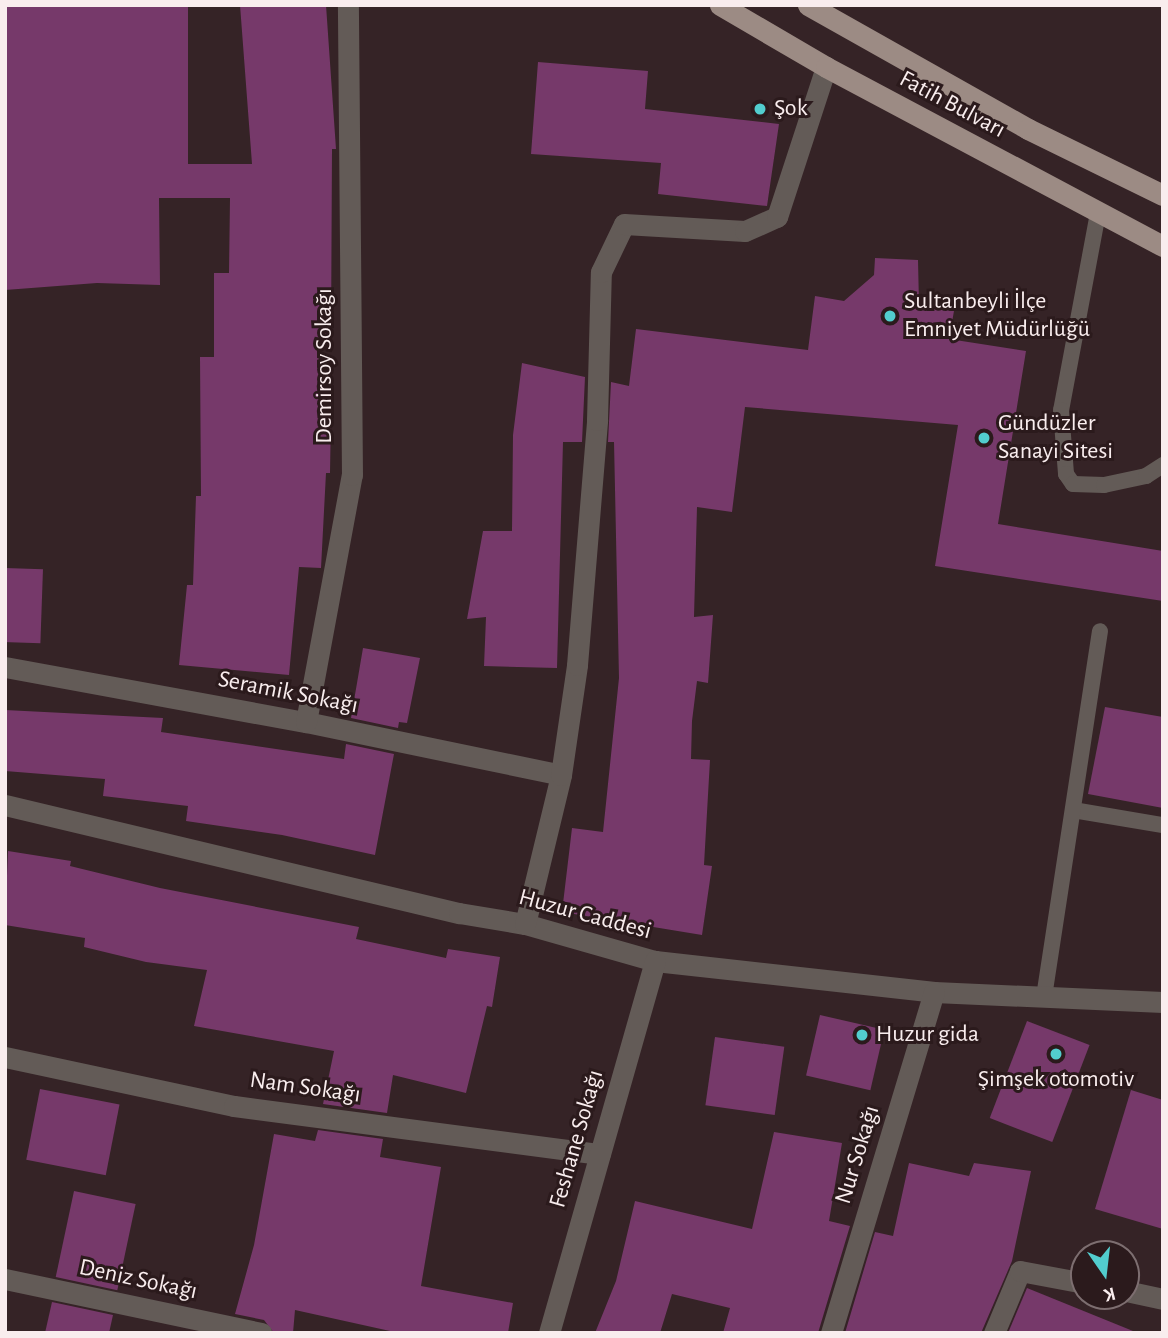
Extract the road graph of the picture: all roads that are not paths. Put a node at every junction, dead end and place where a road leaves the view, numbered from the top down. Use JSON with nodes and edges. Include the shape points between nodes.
{"nodes":[{"id":1,"x":348,"y":5,"type":"edge"},
{"id":2,"x":720,"y":5,"type":"edge"},
{"id":3,"x":808,"y":5,"type":"edge"},
{"id":4,"x":825,"y":67,"type":"junction"},
{"id":5,"x":1163,"y":195,"type":"edge"},
{"id":6,"x":1098,"y":213,"type":"junction"},
{"id":7,"x":1163,"y":246,"type":"edge"},
{"id":8,"x":1163,"y":465,"type":"edge"},
{"id":9,"x":1100,"y":631,"type":"dead end"},
{"id":10,"x":5,"y":667,"type":"edge"},
{"id":11,"x":306,"y":722,"type":"junction"},
{"id":12,"x":561,"y":775,"type":"junction"},
{"id":13,"x":5,"y":805,"type":"edge"},
{"id":14,"x":1073,"y":810,"type":"junction"},
{"id":15,"x":1163,"y":825,"type":"edge"},
{"id":16,"x":525,"y":924,"type":"junction"},
{"id":17,"x":656,"y":961,"type":"junction"},
{"id":18,"x":934,"y":992,"type":"junction"},
{"id":19,"x":1044,"y":997,"type":"junction"},
{"id":20,"x":1163,"y":1002,"type":"edge"},
{"id":21,"x":5,"y":1057,"type":"edge"},
{"id":22,"x":600,"y":1154,"type":"junction"},
{"id":23,"x":5,"y":1279,"type":"edge"},
{"id":24,"x":1070,"y":1280,"type":"edge"},
{"id":25,"x":1140,"y":1294,"type":"edge"},
{"id":26,"x":1163,"y":1299,"type":"edge"},
{"id":27,"x":261,"y":1333,"type":"edge"},
{"id":28,"x":549,"y":1333,"type":"edge"},
{"id":29,"x":831,"y":1333,"type":"edge"},
{"id":30,"x":994,"y":1333,"type":"edge"}],
"edges":[{"from":1,"to":11,"type":"street","name":"Demirsoy Sokağı","via":[[352,475]]},
{"from":2,"to":4,"type":"main road","name":"Fatih Bulvarı"},
{"from":3,"to":5,"type":"main road","name":"Fatih Bulvarı","via":[[1028,129]]},
{"from":4,"to":6,"type":"main road","name":"Fatih Bulvarı"},
{"from":4,"to":12,"type":"street","via":[[777,217],[745,231],[624,224],[601,272],[597,420],[577,664]]},
{"from":6,"to":7,"type":"main road","name":"Fatih Bulvarı"},
{"from":6,"to":8,"type":"lane","via":[[1060,410],[1066,474],[1073,484],[1104,485],[1146,476]]},
{"from":9,"to":14,"type":"lane"},
{"from":10,"to":11,"type":"street","name":"Seramik Sokağı"},
{"from":11,"to":12,"type":"street","name":"Seramik Sokağı"},
{"from":12,"to":16,"type":"street"},
{"from":13,"to":16,"type":"street","name":"Huzur Caddesi","via":[[459,913]]},
{"from":14,"to":15,"type":"lane"},
{"from":14,"to":19,"type":"lane"},
{"from":16,"to":17,"type":"street","name":"Huzur Caddesi"},
{"from":17,"to":18,"type":"street","name":"Huzur Caddesi"},
{"from":17,"to":22,"type":"street","name":"Feshane Sokağı"},
{"from":18,"to":19,"type":"street","name":"Huzur Caddesi"},
{"from":18,"to":29,"type":"street","name":"Nur Sokağı"},
{"from":19,"to":20,"type":"street","name":"Huzur Caddesi"},
{"from":21,"to":22,"type":"street","name":"Nam Sokağı","via":[[234,1105]]},
{"from":22,"to":28,"type":"street","name":"Feshane Sokağı"},
{"from":23,"to":27,"type":"street","name":"Deniz Sokağı"},
{"from":24,"to":30,"type":"street","via":[[1020,1271]]},
{"from":25,"to":26,"type":"street"}]}
